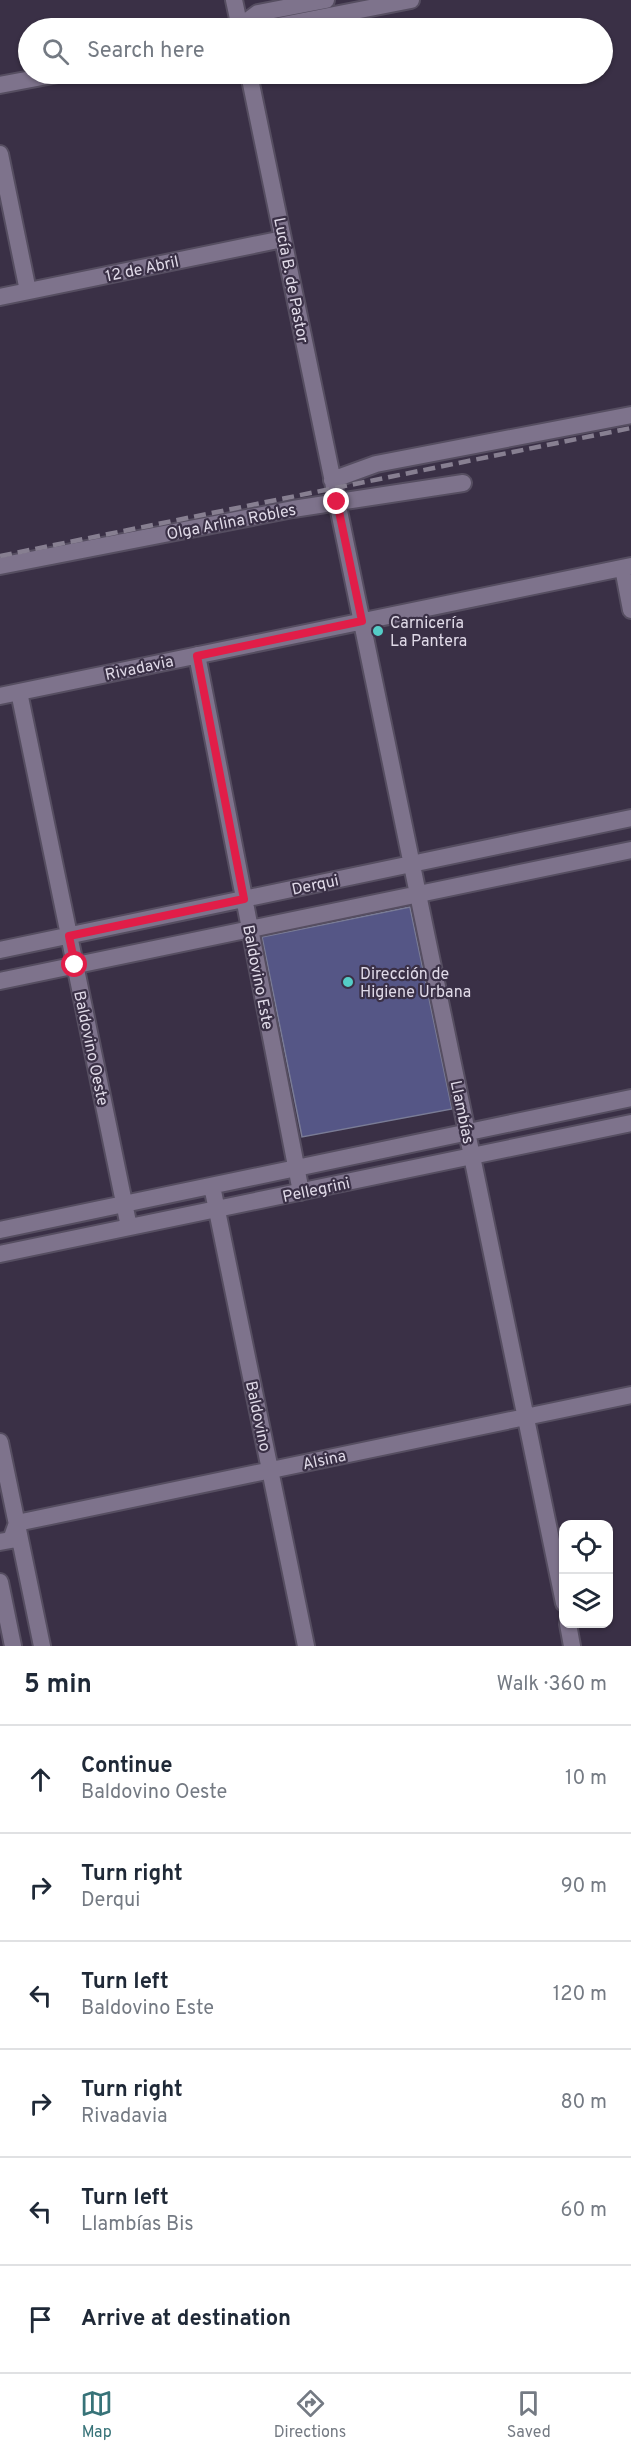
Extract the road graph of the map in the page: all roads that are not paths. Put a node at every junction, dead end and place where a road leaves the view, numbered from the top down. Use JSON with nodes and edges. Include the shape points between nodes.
{"nodes":[{"id":1,"x":234,"y":0,"type":"edge"},
{"id":2,"x":326,"y":0,"type":"edge"},
{"id":3,"x":411,"y":0,"type":"edge"},
{"id":4,"x":237,"y":18,"type":"edge"},
{"id":5,"x":253,"y":18,"type":"edge"},
{"id":6,"x":319,"y":18,"type":"edge"},
{"id":7,"x":18,"y":82,"type":"edge"},
{"id":8,"x":251,"y":84,"type":"edge"},
{"id":9,"x":0,"y":86,"type":"edge"},
{"id":10,"x":0,"y":154,"type":"edge"},
{"id":11,"x":283,"y":239,"type":"junction"},
{"id":12,"x":28,"y":291,"type":"junction"},
{"id":13,"x":0,"y":297,"type":"edge"},
{"id":14,"x":631,"y":415,"type":"edge"},
{"id":15,"x":463,"y":483,"type":"dead end"},
{"id":16,"x":334,"y":490,"type":"junction"},
{"id":17,"x":0,"y":566,"type":"edge"},
{"id":18,"x":627,"y":567,"type":"edge"},
{"id":19,"x":631,"y":610,"type":"edge"},
{"id":20,"x":362,"y":621,"type":"junction"},
{"id":21,"x":197,"y":656,"type":"junction"},
{"id":22,"x":20,"y":692,"type":"junction"},
{"id":23,"x":0,"y":696,"type":"edge"},
{"id":24,"x":631,"y":818,"type":"edge"},
{"id":25,"x":631,"y":850,"type":"edge"},
{"id":26,"x":412,"y":864,"type":"junction"},
{"id":27,"x":418,"y":894,"type":"junction"},
{"id":28,"x":244,"y":899,"type":"junction"},
{"id":29,"x":250,"y":929,"type":"junction"},
{"id":30,"x":69,"y":936,"type":"junction"},
{"id":31,"x":0,"y":950,"type":"edge"},
{"id":32,"x":75,"y":965,"type":"junction"},
{"id":33,"x":0,"y":981,"type":"edge"},
{"id":34,"x":631,"y":1098,"type":"edge"},
{"id":35,"x":631,"y":1123,"type":"edge"},
{"id":36,"x":467,"y":1132,"type":"junction"},
{"id":37,"x":472,"y":1156,"type":"junction"},
{"id":38,"x":296,"y":1168,"type":"junction"},
{"id":39,"x":212,"y":1186,"type":"junction"},
{"id":40,"x":301,"y":1192,"type":"junction"},
{"id":41,"x":124,"y":1204,"type":"junction"},
{"id":42,"x":216,"y":1209,"type":"junction"},
{"id":43,"x":129,"y":1227,"type":"junction"},
{"id":44,"x":0,"y":1230,"type":"edge"},
{"id":45,"x":0,"y":1254,"type":"edge"},
{"id":46,"x":631,"y":1395,"type":"edge"},
{"id":47,"x":525,"y":1417,"type":"junction"},
{"id":48,"x":0,"y":1442,"type":"edge"},
{"id":49,"x":270,"y":1470,"type":"junction"},
{"id":50,"x":0,"y":1513,"type":"edge"},
{"id":51,"x":16,"y":1523,"type":"junction"},
{"id":52,"x":0,"y":1542,"type":"edge"},
{"id":53,"x":559,"y":1579,"type":"edge"},
{"id":54,"x":0,"y":1582,"type":"edge"},
{"id":55,"x":569,"y":1628,"type":"edge"},
{"id":56,"x":13,"y":1646,"type":"edge"},
{"id":57,"x":42,"y":1646,"type":"edge"},
{"id":58,"x":306,"y":1646,"type":"edge"},
{"id":59,"x":572,"y":1646,"type":"edge"}],
"edges":[{"from":1,"to":4,"type":"street"},
{"from":2,"to":5,"type":"street"},
{"from":3,"to":6,"type":"street"},
{"from":7,"to":9,"type":"street"},
{"from":8,"to":11,"type":"street","name":"Lucía B. de Pastor"},
{"from":10,"to":12,"type":"street"},
{"from":11,"to":12,"type":"street","name":"12 de Abril"},
{"from":11,"to":16,"type":"street","name":"Lucía B. de Pastor"},
{"from":12,"to":13,"type":"street","name":"12 de Abril"},
{"from":14,"to":16,"type":"street","name":"Olga Arlina Robles","via":[[376,464]]},
{"from":15,"to":16,"type":"street","name":"Olga Arlina Robles"},
{"from":16,"to":17,"type":"street","name":"Olga Arlina Robles"},
{"from":16,"to":20,"type":"street","name":"Lucía B. de Pastor"},
{"from":18,"to":19,"type":"street"},
{"from":18,"to":20,"type":"street","name":"Rivadavia"},
{"from":20,"to":21,"type":"street","name":"Rivadavia"},
{"from":20,"to":26,"type":"street","name":"Llambías"},
{"from":21,"to":22,"type":"street","name":"Rivadavia"},
{"from":21,"to":28,"type":"street","name":"Baldovino Este"},
{"from":22,"to":23,"type":"street","name":"Rivadavia"},
{"from":22,"to":30,"type":"street","name":"Baldovino Oeste"},
{"from":24,"to":26,"type":"street","name":"Derqui"},
{"from":25,"to":27,"type":"street","name":"Derqui"},
{"from":26,"to":27,"type":"street","name":"Llambías"},
{"from":26,"to":28,"type":"street","name":"Derqui"},
{"from":27,"to":29,"type":"street","name":"Derqui"},
{"from":27,"to":36,"type":"street","name":"Llambías"},
{"from":28,"to":29,"type":"street","name":"Baldovino Este"},
{"from":28,"to":30,"type":"street","name":"Derqui"},
{"from":29,"to":32,"type":"street","name":"Derqui"},
{"from":29,"to":38,"type":"street","name":"Baldovino Este"},
{"from":30,"to":31,"type":"street","name":"Derqui"},
{"from":30,"to":32,"type":"street","name":"Baldovino Oeste"},
{"from":32,"to":33,"type":"street","name":"Derqui"},
{"from":32,"to":41,"type":"street","name":"Baldovino Oeste"},
{"from":34,"to":36,"type":"street","name":"Pellegrini"},
{"from":35,"to":37,"type":"street","name":"Pellegrini"},
{"from":36,"to":37,"type":"street","name":"Llambías"},
{"from":36,"to":38,"type":"street","name":"Pellegrini"},
{"from":37,"to":40,"type":"street","name":"Pellegrini"},
{"from":37,"to":47,"type":"street","name":"Llambías"},
{"from":38,"to":39,"type":"street","name":"Pellegrini"},
{"from":38,"to":40,"type":"street","name":"Baldovino Este"},
{"from":39,"to":41,"type":"street","name":"Pellegrini"},
{"from":39,"to":42,"type":"street","name":"Baldovino"},
{"from":40,"to":42,"type":"street","name":"Pellegrini"},
{"from":41,"to":43,"type":"street","name":"Baldovino Oeste"},
{"from":41,"to":44,"type":"street","name":"Pellegrini"},
{"from":42,"to":43,"type":"street","name":"Pellegrini"},
{"from":42,"to":49,"type":"street","name":"Baldovino"},
{"from":43,"to":45,"type":"street","name":"Pellegrini"},
{"from":46,"to":47,"type":"street","name":"Alsina"},
{"from":47,"to":49,"type":"street","name":"Alsina"},
{"from":47,"to":53,"type":"street","name":"Llambías"},
{"from":48,"to":51,"type":"street"},
{"from":49,"to":51,"type":"street","name":"Alsina"},
{"from":49,"to":58,"type":"street","name":"Baldovino"},
{"from":50,"to":51,"type":"street"},
{"from":51,"to":52,"type":"street","via":[[11,1540]]},
{"from":51,"to":57,"type":"street"},
{"from":54,"to":56,"type":"street"},
{"from":55,"to":59,"type":"street"}]}
